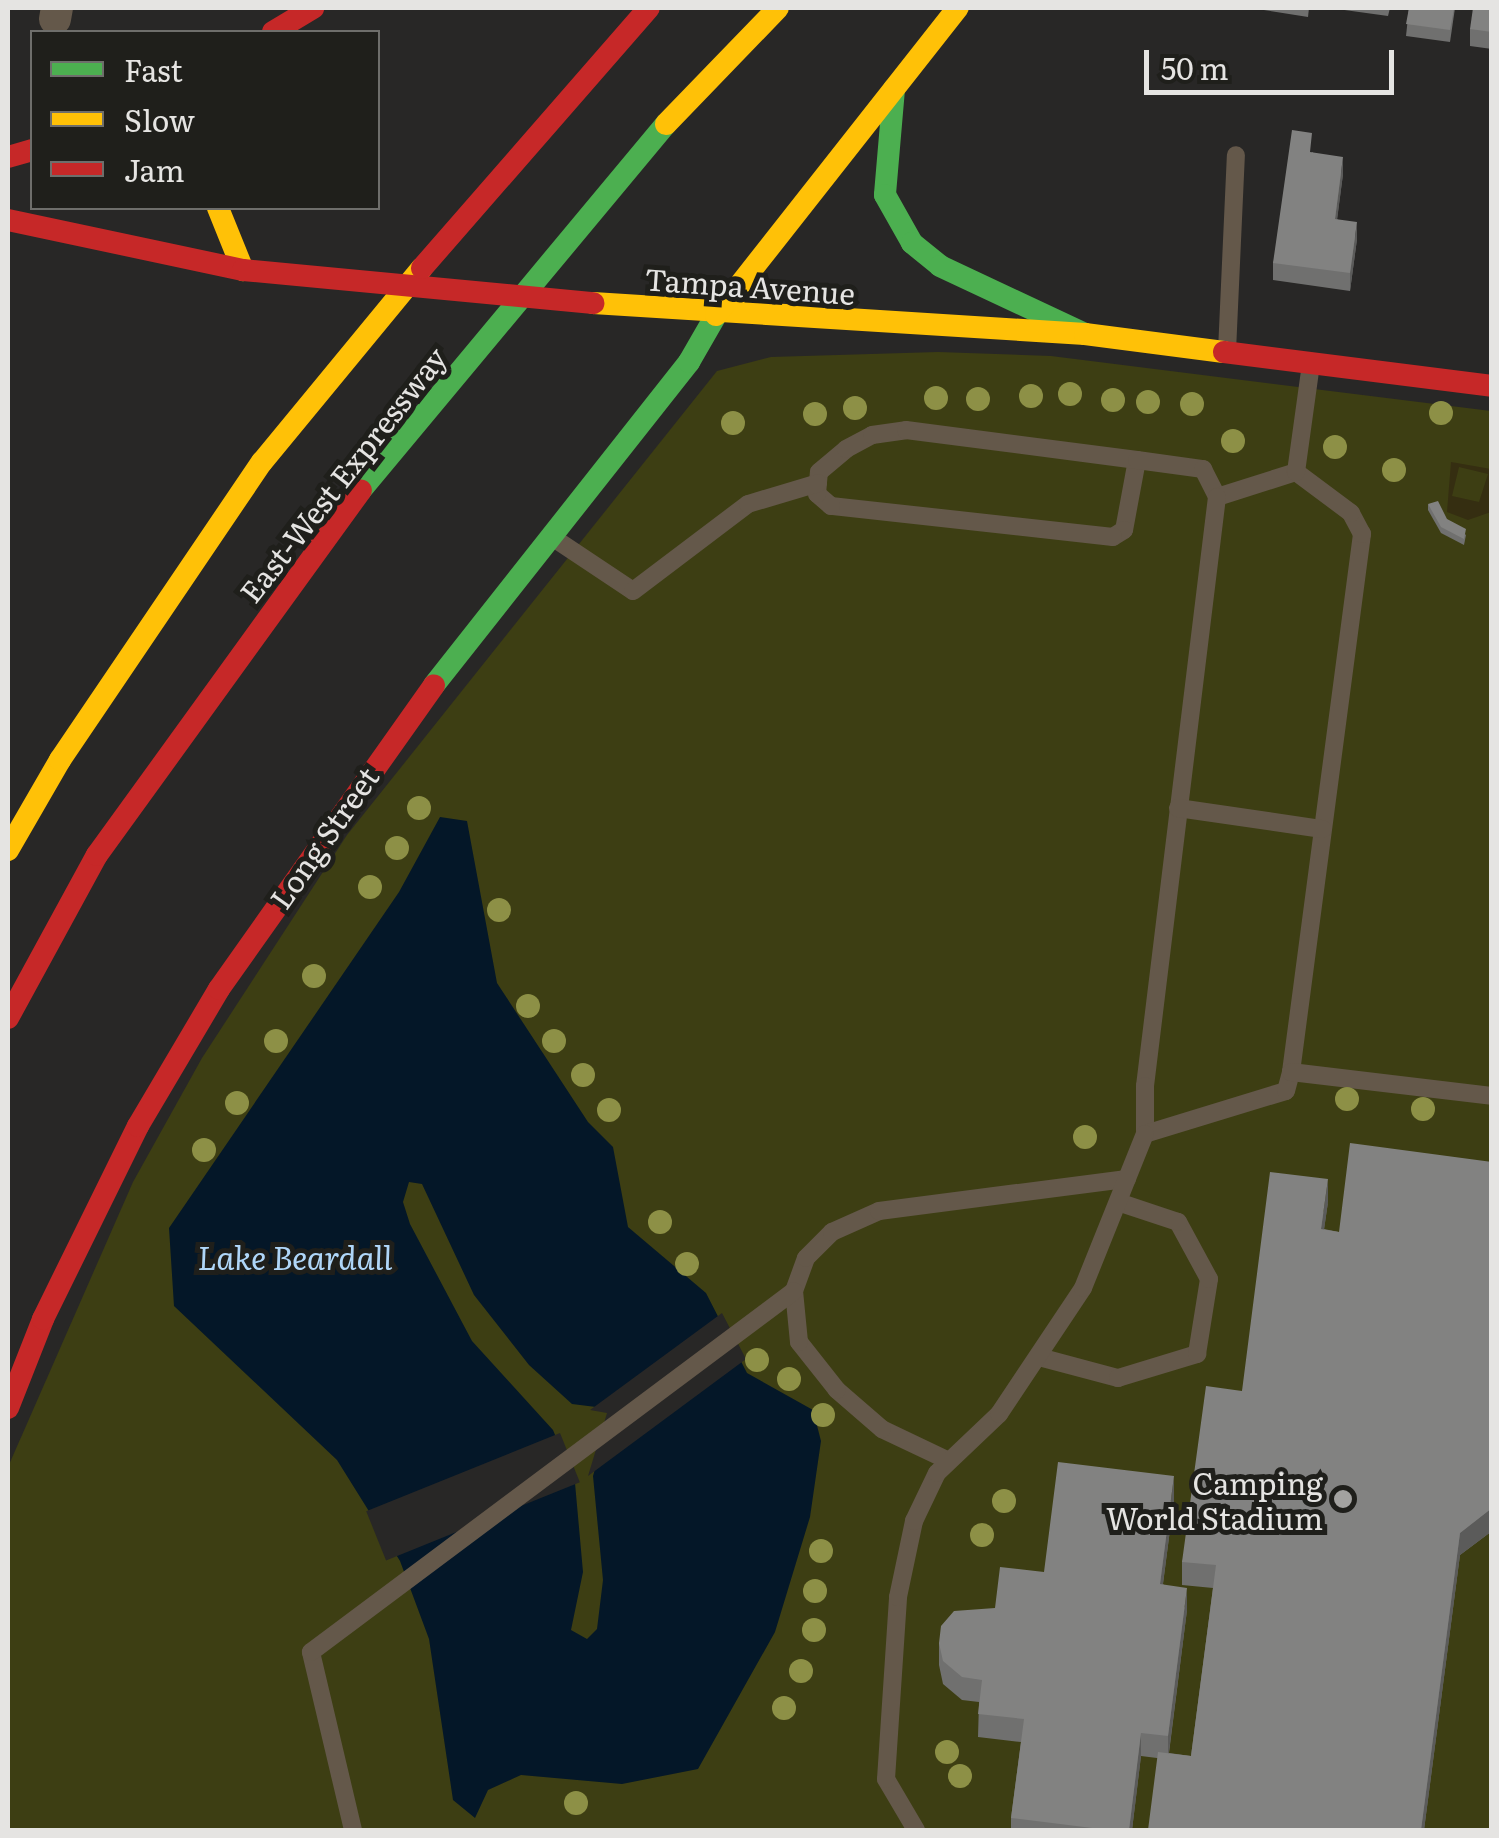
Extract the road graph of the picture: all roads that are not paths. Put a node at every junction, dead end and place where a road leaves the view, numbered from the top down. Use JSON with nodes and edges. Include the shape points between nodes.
{"nodes":[{"id":1,"x":313,"y":8,"type":"edge"},
{"id":2,"x":650,"y":8,"type":"edge"},
{"id":3,"x":778,"y":8,"type":"edge"},
{"id":4,"x":958,"y":8,"type":"edge"},
{"id":5,"x":276,"y":30,"type":"edge"},
{"id":6,"x":894,"y":89,"type":"junction"},
{"id":7,"x":1236,"y":155,"type":"dead end"},
{"id":8,"x":219,"y":210,"type":"edge"},
{"id":9,"x":8,"y":220,"type":"edge"},
{"id":10,"x":243,"y":270,"type":"junction"},
{"id":11,"x":716,"y":315,"type":"junction"},
{"id":12,"x":1085,"y":334,"type":"junction"},
{"id":13,"x":1227,"y":351,"type":"junction"},
{"id":14,"x":1311,"y":363,"type":"junction"},
{"id":15,"x":1492,"y":386,"type":"edge"},
{"id":16,"x":1137,"y":460,"type":"junction"},
{"id":17,"x":1296,"y":472,"type":"junction"},
{"id":18,"x":818,"y":483,"type":"junction"},
{"id":19,"x":1217,"y":497,"type":"junction"},
{"id":20,"x":550,"y":537,"type":"junction"},
{"id":21,"x":1178,"y":808,"type":"junction"},
{"id":22,"x":1322,"y":829,"type":"junction"},
{"id":23,"x":8,"y":850,"type":"edge"},
{"id":24,"x":8,"y":1018,"type":"edge"},
{"id":25,"x":1290,"y":1072,"type":"junction"},
{"id":26,"x":1492,"y":1096,"type":"edge"},
{"id":27,"x":1145,"y":1134,"type":"junction"},
{"id":28,"x":1127,"y":1179,"type":"junction"},
{"id":29,"x":1118,"y":1202,"type":"junction"},
{"id":30,"x":794,"y":1291,"type":"junction"},
{"id":31,"x":1038,"y":1357,"type":"junction"},
{"id":32,"x":8,"y":1408,"type":"edge"},
{"id":33,"x":947,"y":1460,"type":"junction"},
{"id":34,"x":353,"y":1830,"type":"edge"},
{"id":35,"x":916,"y":1830,"type":"edge"}],
"edges":[{"from":1,"to":5,"type":"main road"},
{"from":2,"to":23,"type":"main road","name":"East-West Expressway","via":[[516,154],[262,462],[60,760]]},
{"from":3,"to":24,"type":"main road","name":"East-West Expressway","via":[[634,157],[364,485],[97,855]]},
{"from":4,"to":6,"type":"main road","name":"Long Street"},
{"from":6,"to":11,"type":"main road","name":"Long Street"},
{"from":6,"to":12,"type":"main road","via":[[885,195],[912,243],[940,266]]},
{"from":7,"to":13,"type":"lane"},
{"from":8,"to":10,"type":"main road"},
{"from":9,"to":10,"type":"main road","name":"Tampa Avenue"},
{"from":10,"to":11,"type":"main road","name":"Tampa Avenue"},
{"from":11,"to":12,"type":"main road","name":"Tampa Avenue"},
{"from":11,"to":20,"type":"main road","name":"Long Street","via":[[690,362]]},
{"from":12,"to":13,"type":"main road","name":"Tampa Avenue"},
{"from":13,"to":14,"type":"main road","name":"Tampa Avenue"},
{"from":14,"to":15,"type":"main road","name":"Tampa Avenue"},
{"from":14,"to":17,"type":"lane"},
{"from":16,"to":18,"type":"lane","via":[[906,430],[872,435],[846,449],[819,472]]},
{"from":16,"to":18,"type":"lane","via":[[1124,530],[1112,536],[831,506],[817,494]]},
{"from":16,"to":19,"type":"lane","via":[[1203,469]]},
{"from":17,"to":19,"type":"lane"},
{"from":17,"to":22,"type":"lane","via":[[1351,513],[1362,534]]},
{"from":18,"to":20,"type":"lane","via":[[748,504],[633,591]]},
{"from":19,"to":21,"type":"lane"},
{"from":20,"to":32,"type":"main road","name":"Long Street","via":[[390,741],[218,989],[138,1126],[43,1319]]},
{"from":21,"to":22,"type":"lane"},
{"from":21,"to":27,"type":"lane","via":[[1144,1086]]},
{"from":22,"to":25,"type":"lane"},
{"from":25,"to":26,"type":"lane"},
{"from":25,"to":27,"type":"lane","via":[[1286,1091]]},
{"from":27,"to":28,"type":"lane"},
{"from":28,"to":29,"type":"lane"},
{"from":28,"to":30,"type":"lane","via":[[880,1211],[832,1232],[806,1258]]},
{"from":29,"to":31,"type":"lane","via":[[1083,1288]]},
{"from":29,"to":31,"type":"lane","via":[[1178,1222],[1209,1279],[1196,1354],[1118,1378]]},
{"from":30,"to":33,"type":"lane","via":[[799,1342],[837,1390],[882,1429]]},
{"from":30,"to":34,"type":"lane","via":[[312,1652]]},
{"from":31,"to":33,"type":"lane","via":[[999,1414]]},
{"from":33,"to":35,"type":"lane","via":[[914,1521],[889,1680],[886,1778]]}]}
